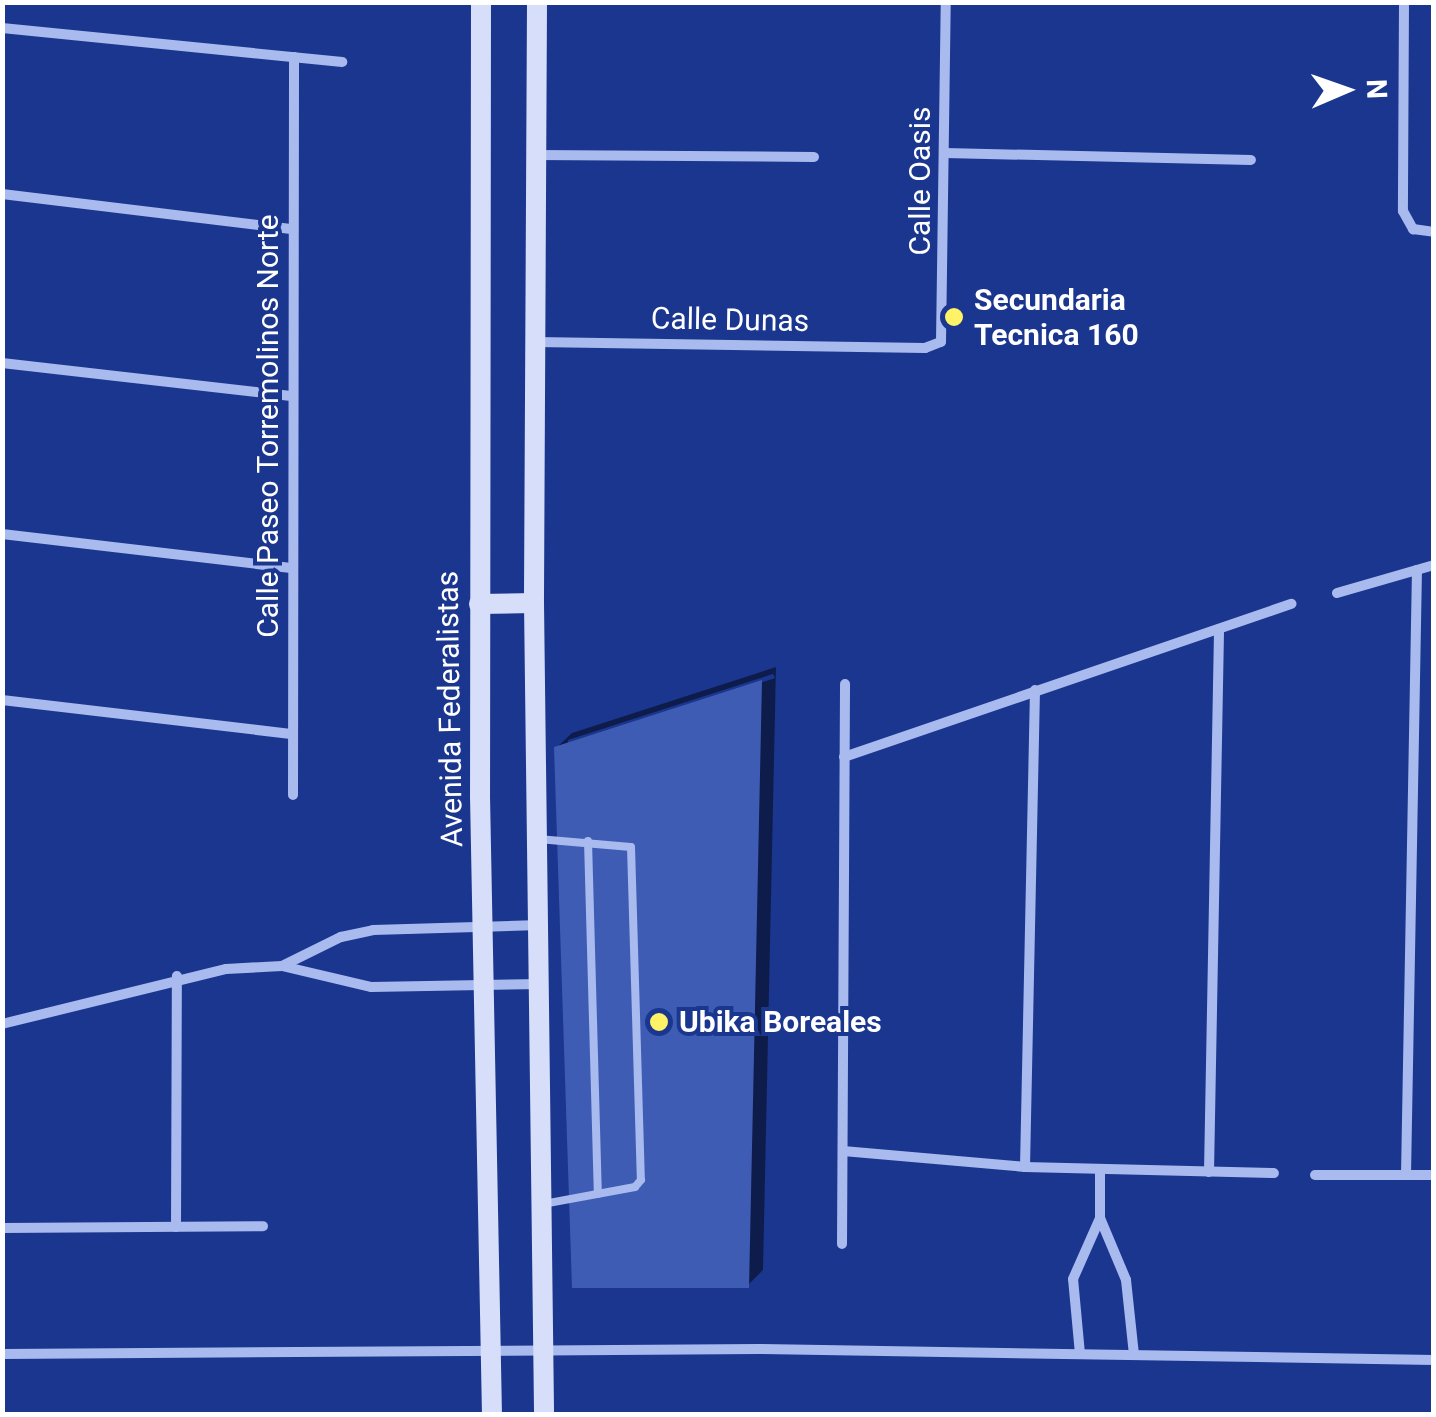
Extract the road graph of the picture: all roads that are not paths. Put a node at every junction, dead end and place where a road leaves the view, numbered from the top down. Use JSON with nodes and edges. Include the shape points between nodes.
{"nodes":[{"id":1,"x":481,"y":2,"type":"edge"},
{"id":2,"x":537,"y":2,"type":"edge"},
{"id":3,"x":946,"y":2,"type":"edge"},
{"id":4,"x":1404,"y":2,"type":"edge"},
{"id":5,"x":2,"y":28,"type":"edge"},
{"id":6,"x":294,"y":57,"type":"junction"},
{"id":7,"x":342,"y":62,"type":"dead end"},
{"id":8,"x":945,"y":153,"type":"junction"},
{"id":9,"x":536,"y":155,"type":"junction"},
{"id":10,"x":814,"y":158,"type":"dead end"},
{"id":11,"x":1252,"y":160,"type":"dead end"},
{"id":12,"x":2,"y":194,"type":"edge"},
{"id":13,"x":293,"y":228,"type":"junction"},
{"id":14,"x":1434,"y":232,"type":"edge"},
{"id":15,"x":535,"y":342,"type":"junction"},
{"id":16,"x":925,"y":348,"type":"joint"},
{"id":17,"x":2,"y":363,"type":"edge"},
{"id":18,"x":293,"y":396,"type":"junction"},
{"id":19,"x":2,"y":534,"type":"edge"},
{"id":20,"x":1434,"y":565,"type":"edge"},
{"id":21,"x":293,"y":568,"type":"junction"},
{"id":22,"x":1417,"y":570,"type":"junction"},
{"id":23,"x":1337,"y":594,"type":"dead end"},
{"id":24,"x":479,"y":604,"type":"junction"},
{"id":25,"x":534,"y":604,"type":"junction"},
{"id":26,"x":1292,"y":604,"type":"dead end"},
{"id":27,"x":1218,"y":628,"type":"junction"},
{"id":28,"x":844,"y":684,"type":"dead end"},
{"id":29,"x":1035,"y":690,"type":"junction"},
{"id":30,"x":2,"y":700,"type":"edge"},
{"id":31,"x":293,"y":734,"type":"junction"},
{"id":32,"x":844,"y":758,"type":"junction"},
{"id":33,"x":292,"y":794,"type":"dead end"},
{"id":34,"x":538,"y":838,"type":"junction"},
{"id":35,"x":588,"y":841,"type":"junction"},
{"id":36,"x":540,"y":925,"type":"junction"},
{"id":37,"x":484,"y":926,"type":"junction"},
{"id":38,"x":282,"y":966,"type":"junction"},
{"id":39,"x":177,"y":976,"type":"junction"},
{"id":40,"x":540,"y":984,"type":"junction"},
{"id":41,"x":484,"y":986,"type":"junction"},
{"id":42,"x":2,"y":1024,"type":"edge"},
{"id":43,"x":843,"y":1151,"type":"junction"},
{"id":44,"x":1025,"y":1167,"type":"junction"},
{"id":45,"x":1100,"y":1168,"type":"junction"},
{"id":46,"x":1209,"y":1172,"type":"junction"},
{"id":47,"x":1274,"y":1173,"type":"dead end"},
{"id":48,"x":1406,"y":1175,"type":"junction"},
{"id":49,"x":1434,"y":1175,"type":"edge"},
{"id":50,"x":1316,"y":1176,"type":"dead end"},
{"id":51,"x":598,"y":1194,"type":"junction"},
{"id":52,"x":544,"y":1204,"type":"junction"},
{"id":53,"x":1100,"y":1218,"type":"junction"},
{"id":54,"x":263,"y":1226,"type":"dead end"},
{"id":55,"x":176,"y":1227,"type":"junction"},
{"id":56,"x":2,"y":1228,"type":"edge"},
{"id":57,"x":842,"y":1244,"type":"dead end"},
{"id":58,"x":494,"y":1349,"type":"junction"},
{"id":59,"x":544,"y":1349,"type":"junction"},
{"id":60,"x":2,"y":1354,"type":"edge"},
{"id":61,"x":1080,"y":1354,"type":"junction"},
{"id":62,"x":1134,"y":1354,"type":"junction"},
{"id":63,"x":1434,"y":1360,"type":"edge"},
{"id":64,"x":492,"y":1414,"type":"edge"},
{"id":65,"x":544,"y":1414,"type":"edge"}],
"edges":[{"from":1,"to":24,"type":"street","name":"Avenida Federalistas"},
{"from":2,"to":9,"type":"street"},
{"from":3,"to":8,"type":"street","name":"Calle Oasis"},
{"from":4,"to":14,"type":"street","via":[[1404,211],[1413,230]]},
{"from":5,"to":6,"type":"street"},
{"from":6,"to":7,"type":"street"},
{"from":6,"to":13,"type":"street","name":"Calle Paseo Torremolinos Norte"},
{"from":8,"to":11,"type":"street"},
{"from":8,"to":16,"type":"street","name":"Calle Oasis","via":[[945,326],[941,342]]},
{"from":9,"to":10,"type":"street"},
{"from":9,"to":15,"type":"street"},
{"from":12,"to":13,"type":"street"},
{"from":13,"to":18,"type":"street","name":"Calle Paseo Torremolinos Norte"},
{"from":15,"to":16,"type":"street","name":"Calle Dunas"},
{"from":15,"to":25,"type":"street"},
{"from":17,"to":18,"type":"street"},
{"from":18,"to":21,"type":"street","name":"Calle Paseo Torremolinos Norte"},
{"from":19,"to":21,"type":"street"},
{"from":20,"to":22,"type":"street"},
{"from":21,"to":31,"type":"street","name":"Calle Paseo Torremolinos Norte"},
{"from":22,"to":23,"type":"street"},
{"from":22,"to":48,"type":"street"},
{"from":24,"to":25,"type":"street"},
{"from":24,"to":37,"type":"street","name":"Avenida Federalistas"},
{"from":25,"to":34,"type":"street"},
{"from":26,"to":27,"type":"street"},
{"from":27,"to":29,"type":"street"},
{"from":27,"to":46,"type":"street"},
{"from":28,"to":32,"type":"street"},
{"from":29,"to":32,"type":"street"},
{"from":29,"to":44,"type":"street"},
{"from":30,"to":31,"type":"street"},
{"from":31,"to":33,"type":"street","name":"Calle Paseo Torremolinos Norte"},
{"from":32,"to":43,"type":"street"},
{"from":34,"to":35,"type":"lane"},
{"from":34,"to":36,"type":"street"},
{"from":35,"to":51,"type":"lane"},
{"from":35,"to":51,"type":"lane","via":[[631,848],[641,1180],[634,1188]]},
{"from":36,"to":37,"type":"street"},
{"from":36,"to":40,"type":"street"},
{"from":37,"to":38,"type":"street","via":[[341,936]]},
{"from":37,"to":41,"type":"street","name":"Avenida Federalistas"},
{"from":38,"to":39,"type":"street"},
{"from":38,"to":41,"type":"street","via":[[371,987]]},
{"from":39,"to":42,"type":"street"},
{"from":39,"to":55,"type":"street"},
{"from":40,"to":41,"type":"street"},
{"from":40,"to":52,"type":"street"},
{"from":41,"to":58,"type":"street","name":"Avenida Federalistas"},
{"from":43,"to":44,"type":"street"},
{"from":43,"to":57,"type":"street"},
{"from":44,"to":45,"type":"street"},
{"from":45,"to":46,"type":"street"},
{"from":45,"to":53,"type":"street"},
{"from":46,"to":47,"type":"street"},
{"from":48,"to":49,"type":"street"},
{"from":48,"to":50,"type":"street"},
{"from":51,"to":52,"type":"lane"},
{"from":52,"to":59,"type":"street"},
{"from":53,"to":61,"type":"street","via":[[1073,1279]]},
{"from":53,"to":62,"type":"street","via":[[1126,1280]]},
{"from":54,"to":55,"type":"street"},
{"from":55,"to":56,"type":"street"},
{"from":58,"to":59,"type":"street"},
{"from":58,"to":60,"type":"street"},
{"from":58,"to":64,"type":"street","name":"Avenida Federalistas"},
{"from":59,"to":61,"type":"street"},
{"from":59,"to":65,"type":"street"},
{"from":61,"to":62,"type":"street"},
{"from":62,"to":63,"type":"street"}]}
